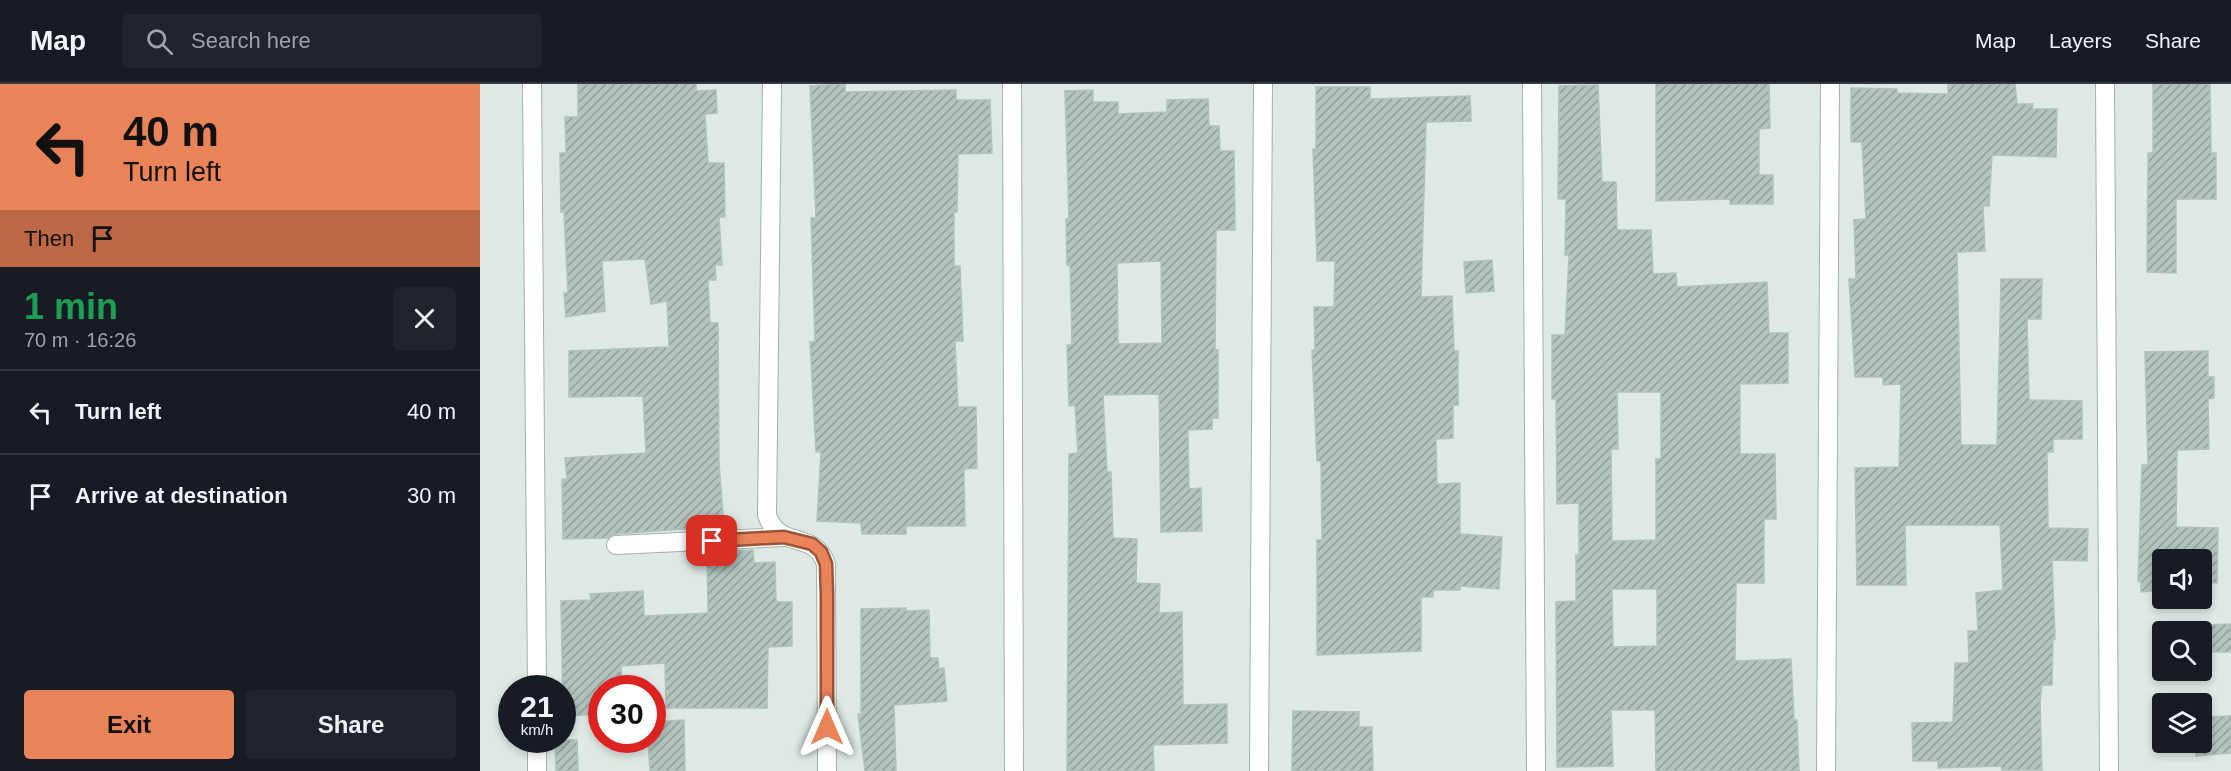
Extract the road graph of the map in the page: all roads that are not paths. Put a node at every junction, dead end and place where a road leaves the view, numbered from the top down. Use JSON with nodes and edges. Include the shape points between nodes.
{"nodes":[{"id":1,"x":532,"y":84,"type":"edge"},
{"id":2,"x":772,"y":84,"type":"edge"},
{"id":3,"x":1012,"y":84,"type":"edge"},
{"id":4,"x":1263,"y":84,"type":"edge"},
{"id":5,"x":1532,"y":84,"type":"edge"},
{"id":6,"x":1830,"y":84,"type":"edge"},
{"id":7,"x":2105,"y":84,"type":"edge"},
{"id":8,"x":784,"y":537,"type":"junction"},
{"id":9,"x":616,"y":545,"type":"dead end"},
{"id":10,"x":537,"y":675,"type":"edge"},
{"id":11,"x":537,"y":753,"type":"edge"},
{"id":12,"x":537,"y":771,"type":"edge"},
{"id":13,"x":827,"y":771,"type":"edge"},
{"id":14,"x":1014,"y":771,"type":"edge"},
{"id":15,"x":1259,"y":771,"type":"edge"},
{"id":16,"x":1536,"y":771,"type":"edge"},
{"id":17,"x":1826,"y":771,"type":"edge"},
{"id":18,"x":2109,"y":771,"type":"edge"}],
"edges":[{"from":1,"to":10,"type":"street"},
{"from":2,"to":8,"type":"street","via":[[767,515],[771,528]]},
{"from":3,"to":14,"type":"street"},
{"from":4,"to":15,"type":"street"},
{"from":5,"to":16,"type":"street"},
{"from":6,"to":17,"type":"street"},
{"from":7,"to":18,"type":"street"},
{"from":8,"to":9,"type":"street"},
{"from":8,"to":13,"type":"street","via":[[812,544],[826,564]]},
{"from":11,"to":12,"type":"street"}]}
